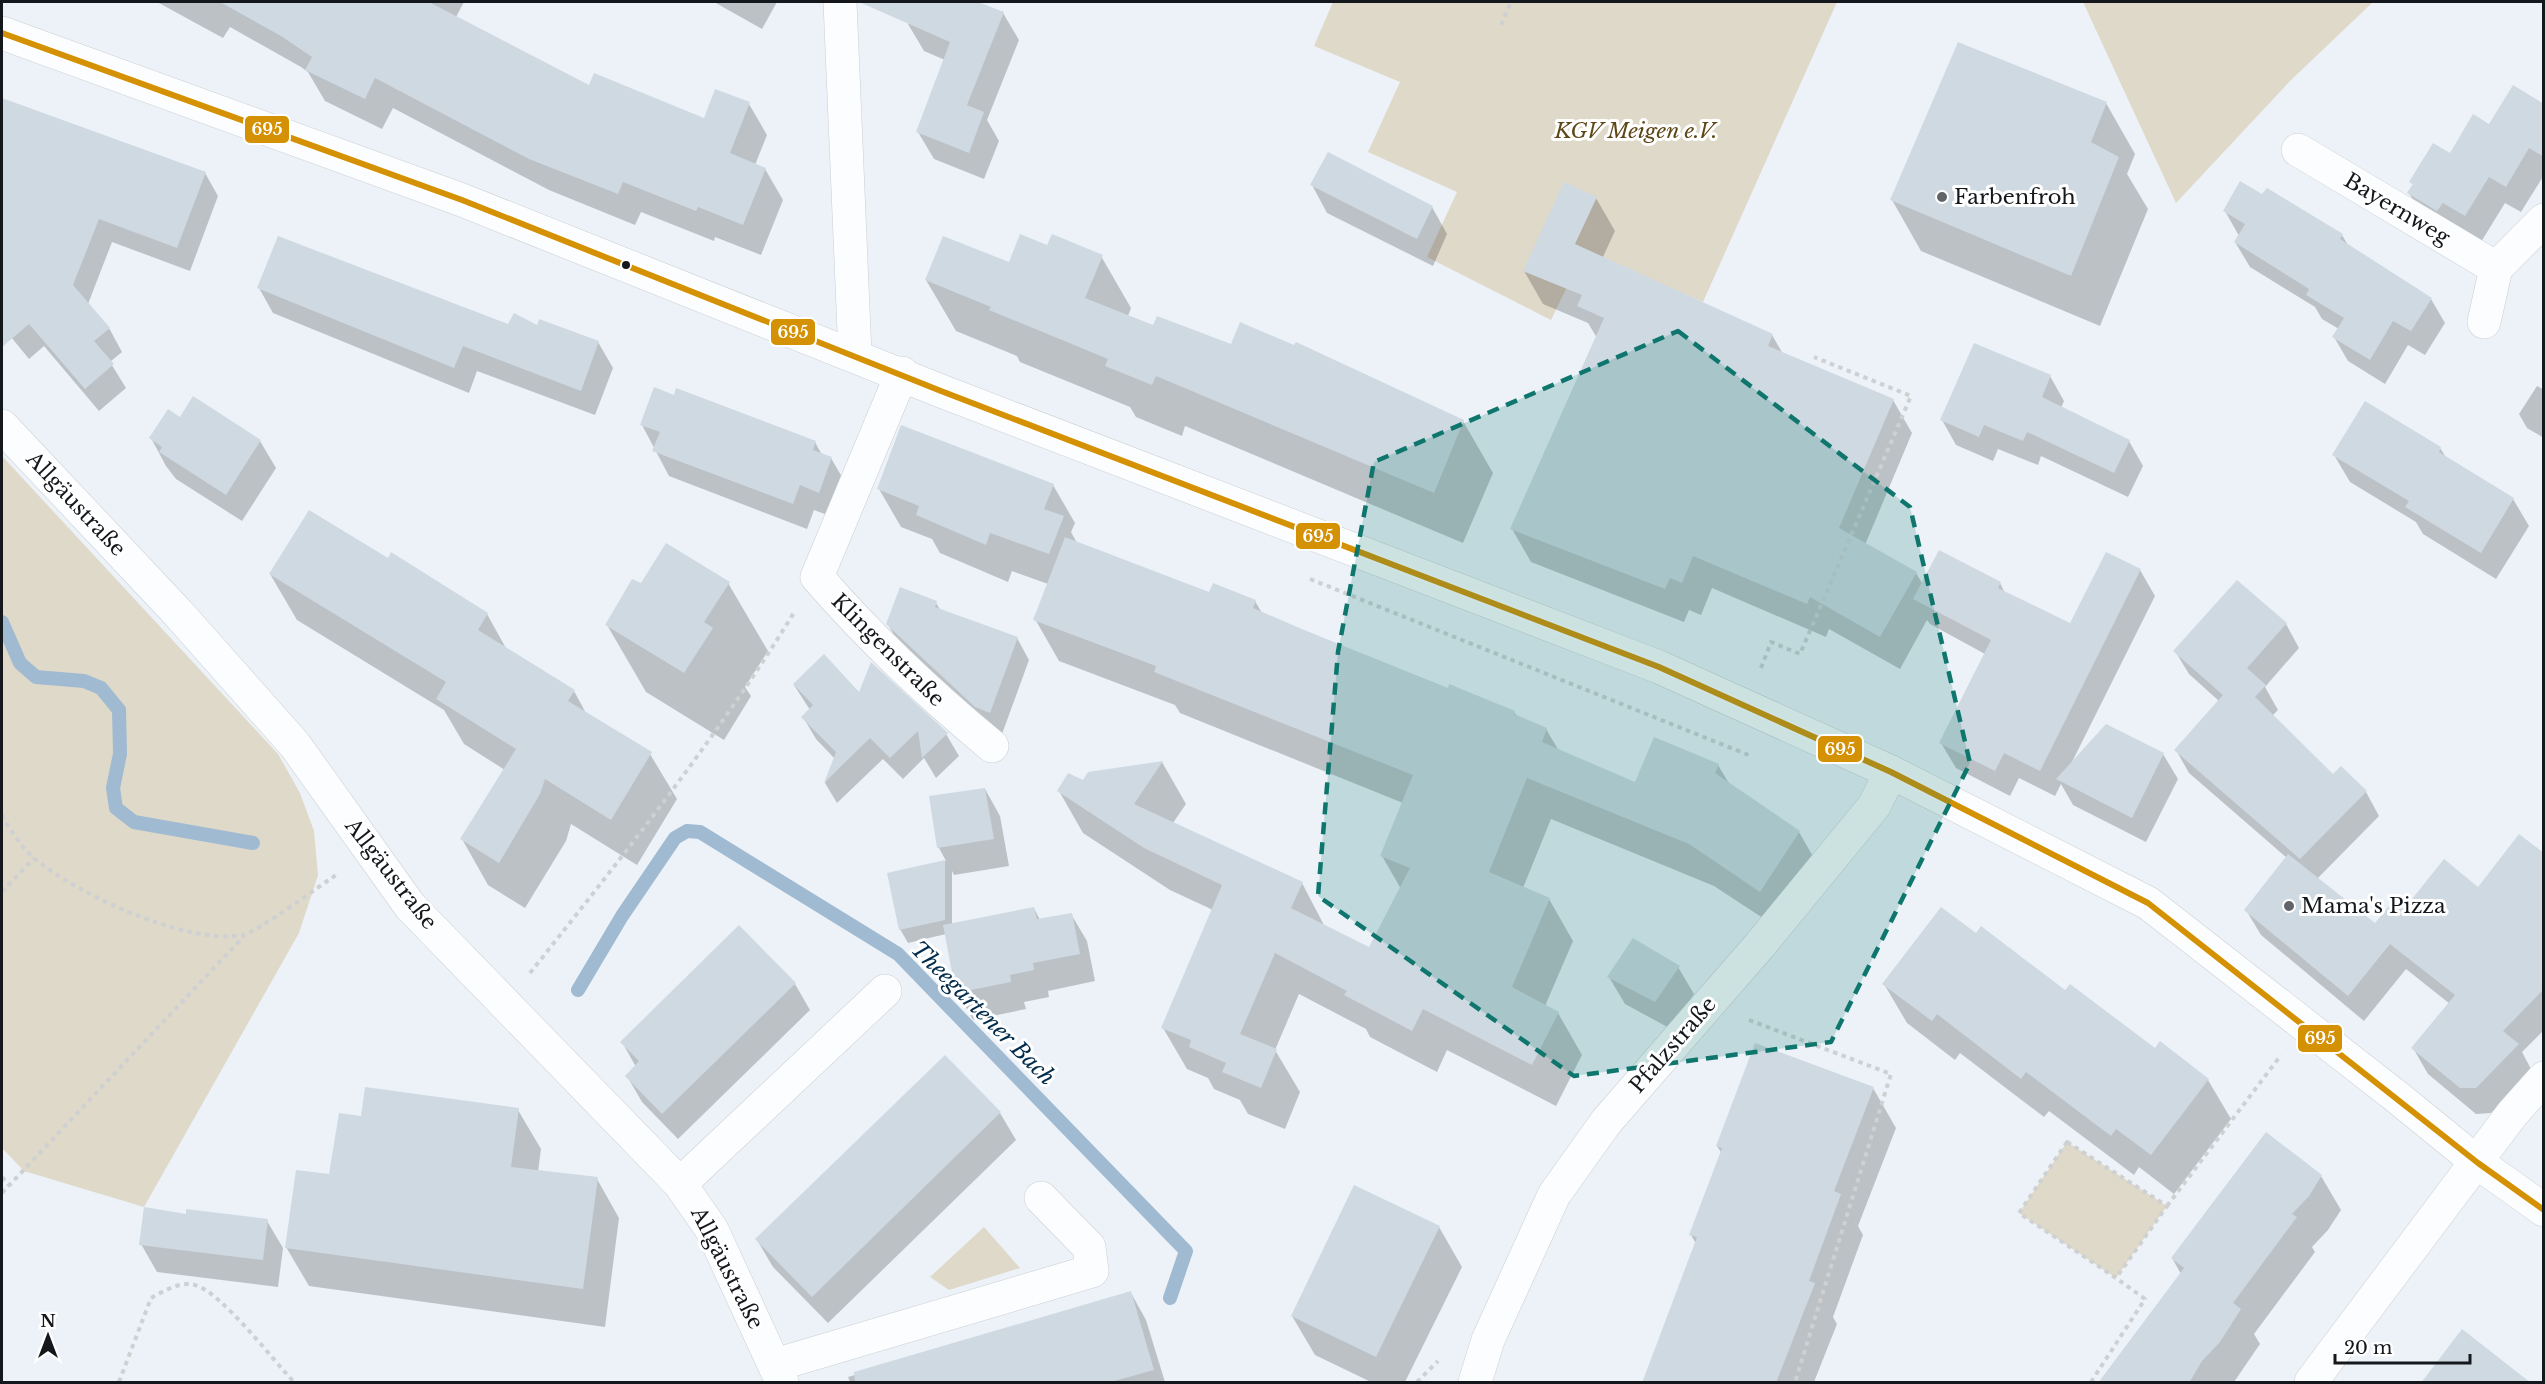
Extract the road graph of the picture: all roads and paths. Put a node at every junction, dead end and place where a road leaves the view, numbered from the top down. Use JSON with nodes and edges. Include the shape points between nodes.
{"nodes":[{"id":1,"x":840,"y":2,"type":"edge"},
{"id":2,"x":1511,"y":2,"type":"edge"},
{"id":3,"x":1501,"y":25,"type":"dead end"},
{"id":4,"x":2,"y":33,"type":"edge"},
{"id":5,"x":2298,"y":150,"type":"dead end"},
{"id":6,"x":2544,"y":220,"type":"edge"},
{"id":7,"x":2496,"y":268,"type":"junction"},
{"id":8,"x":2484,"y":322,"type":"dead end"},
{"id":9,"x":855,"y":355,"type":"junction"},
{"id":10,"x":1814,"y":357,"type":"dead end"},
{"id":11,"x":902,"y":373,"type":"junction"},
{"id":12,"x":2,"y":426,"type":"edge"},
{"id":13,"x":1302,"y":576,"type":"dead end"},
{"id":14,"x":817,"y":577,"type":"junction"},
{"id":15,"x":1761,"y":668,"type":"dead end"},
{"id":16,"x":993,"y":746,"type":"dead end"},
{"id":17,"x":1756,"y":758,"type":"dead end"},
{"id":18,"x":1891,"y":772,"type":"junction"},
{"id":19,"x":2,"y":815,"type":"edge"},
{"id":20,"x":375,"y":857,"type":"junction"},
{"id":21,"x":34,"y":858,"type":"junction"},
{"id":22,"x":2,"y":892,"type":"edge"},
{"id":23,"x":245,"y":935,"type":"junction"},
{"id":24,"x":885,"y":991,"type":"dead end"},
{"id":25,"x":505,"y":1004,"type":"junction"},
{"id":26,"x":1739,"y":1016,"type":"dead end"},
{"id":27,"x":2273,"y":1047,"type":"dead end"},
{"id":28,"x":2282,"y":1055,"type":"junction"},
{"id":29,"x":2290,"y":1062,"type":"dead end"},
{"id":30,"x":2544,"y":1078,"type":"edge"},
{"id":31,"x":2478,"y":1163,"type":"junction"},
{"id":32,"x":2,"y":1177,"type":"edge"},
{"id":33,"x":680,"y":1184,"type":"junction"},
{"id":34,"x":10,"y":1186,"type":"junction"},
{"id":35,"x":2,"y":1193,"type":"edge"},
{"id":36,"x":1041,"y":1198,"type":"dead end"},
{"id":37,"x":2167,"y":1206,"type":"junction"},
{"id":38,"x":2544,"y":1210,"type":"edge"},
{"id":39,"x":2116,"y":1278,"type":"junction"},
{"id":40,"x":1441,"y":1358,"type":"dead end"},
{"id":41,"x":778,"y":1374,"type":"edge"},
{"id":42,"x":119,"y":1383,"type":"edge"},
{"id":43,"x":294,"y":1383,"type":"edge"},
{"id":44,"x":1418,"y":1383,"type":"edge"},
{"id":45,"x":1475,"y":1383,"type":"edge"},
{"id":46,"x":1795,"y":1383,"type":"edge"},
{"id":47,"x":2091,"y":1383,"type":"edge"},
{"id":48,"x":2311,"y":1383,"type":"edge"}],
"edges":[{"from":1,"to":9,"type":"street"},
{"from":2,"to":3,"type":"path"},
{"from":4,"to":9,"type":"street","via":[[462,200]]},
{"from":5,"to":7,"type":"street","name":"Bayernweg"},
{"from":6,"to":7,"type":"street"},
{"from":7,"to":8,"type":"street"},
{"from":9,"to":11,"type":"street"},
{"from":10,"to":15,"type":"path","via":[[1911,396],[1800,654],[1771,642]]},
{"from":11,"to":14,"type":"street","name":"Klingenstraße"},
{"from":11,"to":18,"type":"street","via":[[1682,676]]},
{"from":12,"to":20,"type":"street","name":"Allgäustraße","via":[[178,613],[295,745]]},
{"from":13,"to":17,"type":"path"},
{"from":14,"to":16,"type":"street","name":"Klingenstraße","via":[[867,635]]},
{"from":14,"to":25,"type":"path","via":[[768,655],[629,848]]},
{"from":18,"to":31,"type":"street","via":[[2148,903]]},
{"from":18,"to":45,"type":"street","name":"Pfalzstraße","via":[[1874,806],[1606,1122],[1560,1186],[1488,1340]]},
{"from":19,"to":21,"type":"path"},
{"from":20,"to":23,"type":"path","via":[[349,867]]},
{"from":20,"to":25,"type":"street","name":"Allgäustraße","via":[[410,906]]},
{"from":21,"to":22,"type":"path"},
{"from":21,"to":23,"type":"path","via":[[95,896],[147,918],[208,935]]},
{"from":23,"to":34,"type":"path"},
{"from":24,"to":33,"type":"street"},
{"from":25,"to":33,"type":"street","name":"Allgäustraße"},
{"from":26,"to":46,"type":"path","via":[[1891,1074]]},
{"from":27,"to":28,"type":"path"},
{"from":28,"to":29,"type":"path"},
{"from":28,"to":37,"type":"path"},
{"from":30,"to":31,"type":"street","via":[[2512,1114]]},
{"from":31,"to":38,"type":"street"},
{"from":31,"to":48,"type":"street"},
{"from":32,"to":34,"type":"path"},
{"from":33,"to":41,"type":"street","name":"Allgäustraße","via":[[712,1230]]},
{"from":34,"to":35,"type":"path"},
{"from":36,"to":41,"type":"street","via":[[1089,1247],[1092,1271]]},
{"from":37,"to":39,"type":"path"},
{"from":37,"to":39,"type":"path","via":[[2067,1142],[2019,1213]]},
{"from":39,"to":47,"type":"path","via":[[2145,1299]]},
{"from":40,"to":44,"type":"path"},
{"from":42,"to":43,"type":"path","via":[[151,1298],[183,1285],[194,1285],[213,1294]]}]}
